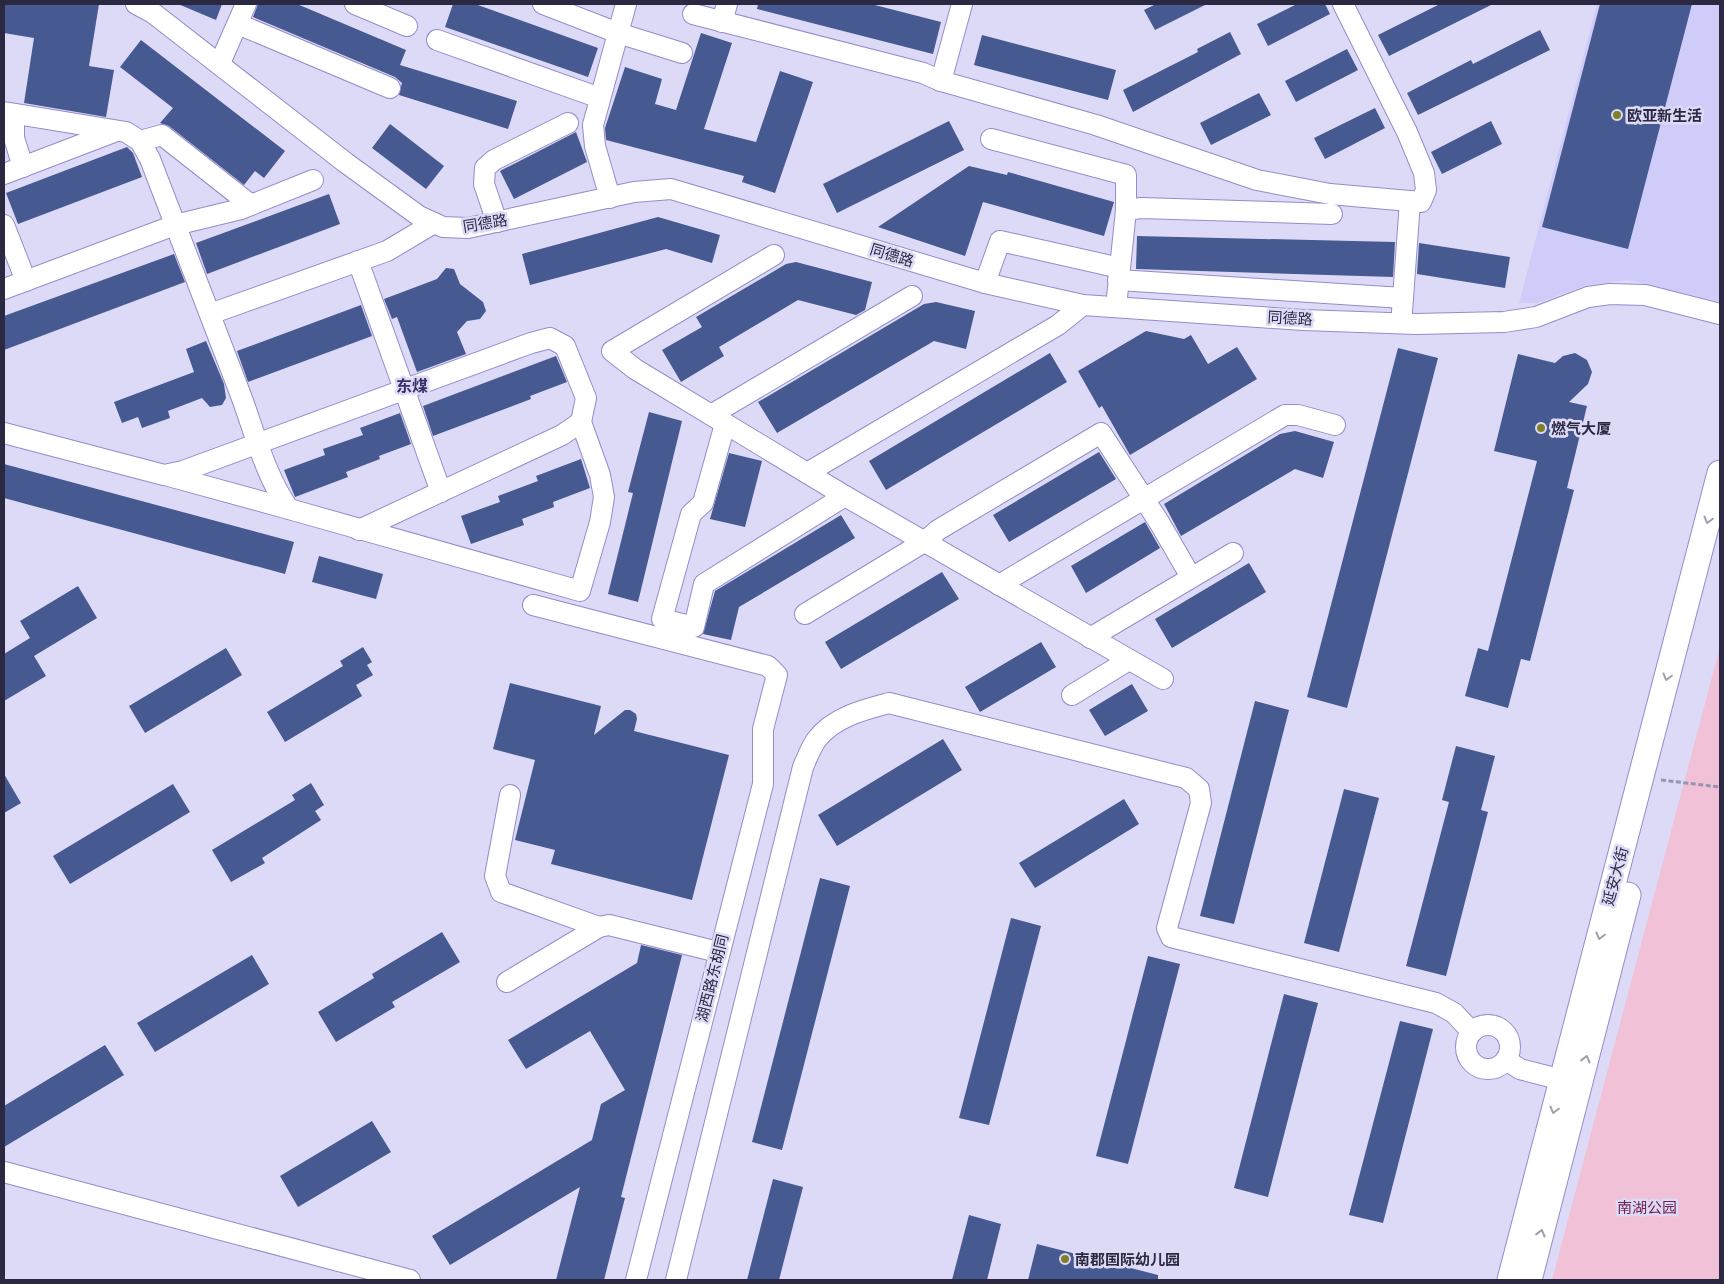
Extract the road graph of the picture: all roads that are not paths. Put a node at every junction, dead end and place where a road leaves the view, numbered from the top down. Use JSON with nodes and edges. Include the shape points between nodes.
{"nodes":[{"id":1,"x":136,"y":4,"type":"edge"},
{"id":2,"x":246,"y":4,"type":"edge"},
{"id":3,"x":355,"y":4,"type":"edge"},
{"id":4,"x":543,"y":4,"type":"edge"},
{"id":5,"x":626,"y":4,"type":"edge"},
{"id":6,"x":962,"y":4,"type":"edge"},
{"id":7,"x":1343,"y":4,"type":"edge"},
{"id":8,"x":724,"y":13,"type":"edge"},
{"id":9,"x":693,"y":14,"type":"dead end"},
{"id":10,"x":238,"y":24,"type":"junction"},
{"id":11,"x":407,"y":26,"type":"dead end"},
{"id":12,"x":618,"y":33,"type":"junction"},
{"id":13,"x":437,"y":40,"type":"dead end"},
{"id":14,"x":682,"y":53,"type":"dead end"},
{"id":15,"x":220,"y":63,"type":"junction"},
{"id":16,"x":941,"y":81,"type":"junction"},
{"id":17,"x":390,"y":88,"type":"dead end"},
{"id":18,"x":600,"y":98,"type":"junction"},
{"id":19,"x":9,"y":113,"type":"edge"},
{"id":20,"x":568,"y":123,"type":"dead end"},
{"id":21,"x":117,"y":131,"type":"junction"},
{"id":22,"x":991,"y":139,"type":"dead end"},
{"id":23,"x":140,"y":140,"type":"junction"},
{"id":24,"x":23,"y":166,"type":"junction"},
{"id":25,"x":4,"y":174,"type":"edge"},
{"id":26,"x":313,"y":180,"type":"dead end"},
{"id":27,"x":610,"y":198,"type":"junction"},
{"id":28,"x":1410,"y":201,"type":"junction"},
{"id":29,"x":250,"y":205,"type":"junction"},
{"id":30,"x":1126,"y":210,"type":"junction"},
{"id":31,"x":1332,"y":214,"type":"dead end"},
{"id":32,"x":497,"y":222,"type":"junction"},
{"id":33,"x":434,"y":223,"type":"junction"},
{"id":34,"x":176,"y":224,"type":"junction"},
{"id":35,"x":4,"y":225,"type":"edge"},
{"id":36,"x":774,"y":255,"type":"dead end"},
{"id":37,"x":358,"y":261,"type":"junction"},
{"id":38,"x":1119,"y":274,"type":"junction"},
{"id":39,"x":26,"y":281,"type":"junction"},
{"id":40,"x":985,"y":283,"type":"junction"},
{"id":41,"x":4,"y":289,"type":"edge"},
{"id":42,"x":912,"y":296,"type":"dead end"},
{"id":43,"x":1403,"y":298,"type":"junction"},
{"id":44,"x":1083,"y":304,"type":"junction"},
{"id":45,"x":1116,"y":307,"type":"junction"},
{"id":46,"x":210,"y":314,"type":"junction"},
{"id":47,"x":1720,"y":314,"type":"edge"},
{"id":48,"x":1401,"y":323,"type":"junction"},
{"id":49,"x":405,"y":389,"type":"junction"},
{"id":50,"x":718,"y":419,"type":"junction"},
{"id":51,"x":581,"y":422,"type":"junction"},
{"id":52,"x":1335,"y":425,"type":"dead end"},
{"id":53,"x":4,"y":433,"type":"edge"},
{"id":54,"x":259,"y":442,"type":"junction"},
{"id":55,"x":807,"y":473,"type":"junction"},
{"id":56,"x":1720,"y":473,"type":"edge"},
{"id":57,"x":164,"y":475,"type":"junction"},
{"id":58,"x":441,"y":492,"type":"junction"},
{"id":59,"x":845,"y":496,"type":"junction"},
{"id":60,"x":1142,"y":499,"type":"junction"},
{"id":61,"x":289,"y":508,"type":"junction"},
{"id":62,"x":359,"y":530,"type":"junction"},
{"id":63,"x":1720,"y":539,"type":"edge"},
{"id":64,"x":924,"y":542,"type":"junction"},
{"id":65,"x":1233,"y":553,"type":"dead end"},
{"id":66,"x":1191,"y":577,"type":"junction"},
{"id":67,"x":999,"y":585,"type":"junction"},
{"id":68,"x":533,"y":605,"type":"dead end"},
{"id":69,"x":805,"y":614,"type":"dead end"},
{"id":70,"x":1090,"y":638,"type":"junction"},
{"id":71,"x":1129,"y":660,"type":"junction"},
{"id":72,"x":1163,"y":679,"type":"dead end"},
{"id":73,"x":1072,"y":695,"type":"dead end"},
{"id":74,"x":510,"y":794,"type":"dead end"},
{"id":75,"x":599,"y":927,"type":"junction"},
{"id":76,"x":718,"y":952,"type":"junction"},
{"id":77,"x":508,"y":982,"type":"dead end"},
{"id":78,"x":1472,"y":1032,"type":"junction"},
{"id":79,"x":1506,"y":1060,"type":"junction"},
{"id":80,"x":1562,"y":1080,"type":"junction"},
{"id":81,"x":4,"y":1172,"type":"edge"},
{"id":82,"x":410,"y":1280,"type":"edge"},
{"id":83,"x":636,"y":1280,"type":"edge"},
{"id":84,"x":676,"y":1280,"type":"edge"},
{"id":85,"x":1510,"y":1280,"type":"edge"},
{"id":86,"x":1529,"y":1280,"type":"edge"}],
"edges":[{"from":1,"to":15,"type":"street","name":"同德路"},
{"from":2,"to":10,"type":"street"},
{"from":3,"to":11,"type":"street"},
{"from":4,"to":12,"type":"street"},
{"from":5,"to":12,"type":"street"},
{"from":6,"to":16,"type":"street"},
{"from":7,"to":28,"type":"street","via":[[1424,173],[1426,190],[1421,202]]},
{"from":8,"to":9,"type":"street"},
{"from":8,"to":16,"type":"street"},
{"from":10,"to":15,"type":"street"},
{"from":10,"to":17,"type":"street"},
{"from":12,"to":14,"type":"street"},
{"from":12,"to":18,"type":"street"},
{"from":13,"to":18,"type":"street"},
{"from":15,"to":33,"type":"street","name":"同德路","via":[[346,163],[419,216]]},
{"from":16,"to":28,"type":"street","via":[[1096,125],[1257,180],[1330,194]]},
{"from":18,"to":27,"type":"street","via":[[593,125],[595,146]]},
{"from":19,"to":21,"type":"street"},
{"from":19,"to":24,"type":"street"},
{"from":20,"to":32,"type":"street","via":[[484,168],[484,184]]},
{"from":21,"to":23,"type":"street"},
{"from":21,"to":24,"type":"street"},
{"from":22,"to":30,"type":"street","via":[[1126,176]]},
{"from":23,"to":29,"type":"street","via":[[162,135]]},
{"from":23,"to":34,"type":"street"},
{"from":24,"to":25,"type":"street"},
{"from":26,"to":29,"type":"street"},
{"from":27,"to":32,"type":"street","name":"同德路"},
{"from":27,"to":40,"type":"street","name":"同德路","via":[[672,189]]},
{"from":28,"to":43,"type":"street"},
{"from":29,"to":34,"type":"street","via":[[208,219]]},
{"from":30,"to":31,"type":"street"},
{"from":30,"to":38,"type":"street"},
{"from":32,"to":33,"type":"street","name":"同德路","via":[[468,228],[443,227]]},
{"from":33,"to":37,"type":"street","via":[[387,251]]},
{"from":34,"to":39,"type":"street"},
{"from":34,"to":46,"type":"street"},
{"from":35,"to":39,"type":"street"},
{"from":36,"to":50,"type":"street","via":[[612,351],[635,369]]},
{"from":37,"to":46,"type":"street"},
{"from":37,"to":49,"type":"street"},
{"from":38,"to":40,"type":"street","via":[[1000,241]]},
{"from":38,"to":43,"type":"street"},
{"from":38,"to":45,"type":"street"},
{"from":39,"to":41,"type":"street"},
{"from":40,"to":44,"type":"street","name":"同德路"},
{"from":42,"to":50,"type":"street"},
{"from":43,"to":48,"type":"street"},
{"from":44,"to":45,"type":"street","name":"同德路"},
{"from":44,"to":55,"type":"street","via":[[1058,324]]},
{"from":45,"to":48,"type":"street","name":"同德路"},
{"from":46,"to":54,"type":"street"},
{"from":47,"to":48,"type":"street","name":"同德路","via":[[1646,295],[1610,294],[1588,297],[1536,317],[1504,322]]},
{"from":49,"to":51,"type":"street","via":[[531,342],[550,338],[565,346],[579,378],[586,398]]},
{"from":49,"to":54,"type":"street"},
{"from":49,"to":58,"type":"street"},
{"from":50,"to":55,"type":"street"},
{"from":50,"to":59,"type":"street","via":[[703,503],[691,514],[662,620],[694,627],[704,584]]},
{"from":51,"to":58,"type":"street","via":[[562,435]]},
{"from":51,"to":62,"type":"street","via":[[600,475],[604,497],[580,592]]},
{"from":52,"to":60,"type":"street","via":[[1298,415],[1285,415]]},
{"from":53,"to":57,"type":"street"},
{"from":54,"to":57,"type":"street"},
{"from":54,"to":61,"type":"street","via":[[279,495]]},
{"from":55,"to":59,"type":"street"},
{"from":56,"to":80,"type":"main road","name":"延安大街","one_way":true},
{"from":57,"to":61,"type":"street"},
{"from":58,"to":62,"type":"street"},
{"from":59,"to":64,"type":"street"},
{"from":60,"to":64,"type":"street","via":[[1101,433],[938,530]]},
{"from":60,"to":66,"type":"street"},
{"from":60,"to":67,"type":"street"},
{"from":61,"to":62,"type":"street"},
{"from":86,"to":63,"type":"main road","name":"延安大街","one_way":true},
{"from":64,"to":67,"type":"street"},
{"from":64,"to":69,"type":"street"},
{"from":65,"to":66,"type":"street"},
{"from":66,"to":70,"type":"street"},
{"from":67,"to":70,"type":"street"},
{"from":68,"to":76,"type":"street","name":"湖西路东胡同","via":[[768,666],[777,675],[763,728],[763,784]]},
{"from":70,"to":71,"type":"street"},
{"from":71,"to":72,"type":"street"},
{"from":71,"to":73,"type":"street"},
{"from":74,"to":75,"type":"street","via":[[495,876],[501,892]]},
{"from":75,"to":76,"type":"street","via":[[609,924]]},
{"from":75,"to":77,"type":"street"},
{"from":76,"to":83,"type":"street","name":"湖西路东胡同"},
{"from":78,"to":79,"type":"street","via":[[1487,1025],[1502,1030],[1510,1044]]},
{"from":78,"to":79,"type":"street","via":[[1466,1051],[1478,1067],[1493,1068]]},
{"from":78,"to":84,"type":"street","via":[[1454,1013],[1436,1003],[1171,936],[1166,928],[1201,803],[1199,789],[1186,778],[888,703],[859,711],[835,723],[817,739],[803,767]]},
{"from":79,"to":80,"type":"street","via":[[1520,1069]]},
{"from":80,"to":85,"type":"main road","name":"延安大街","one_way":true},
{"from":81,"to":82,"type":"street"}]}
